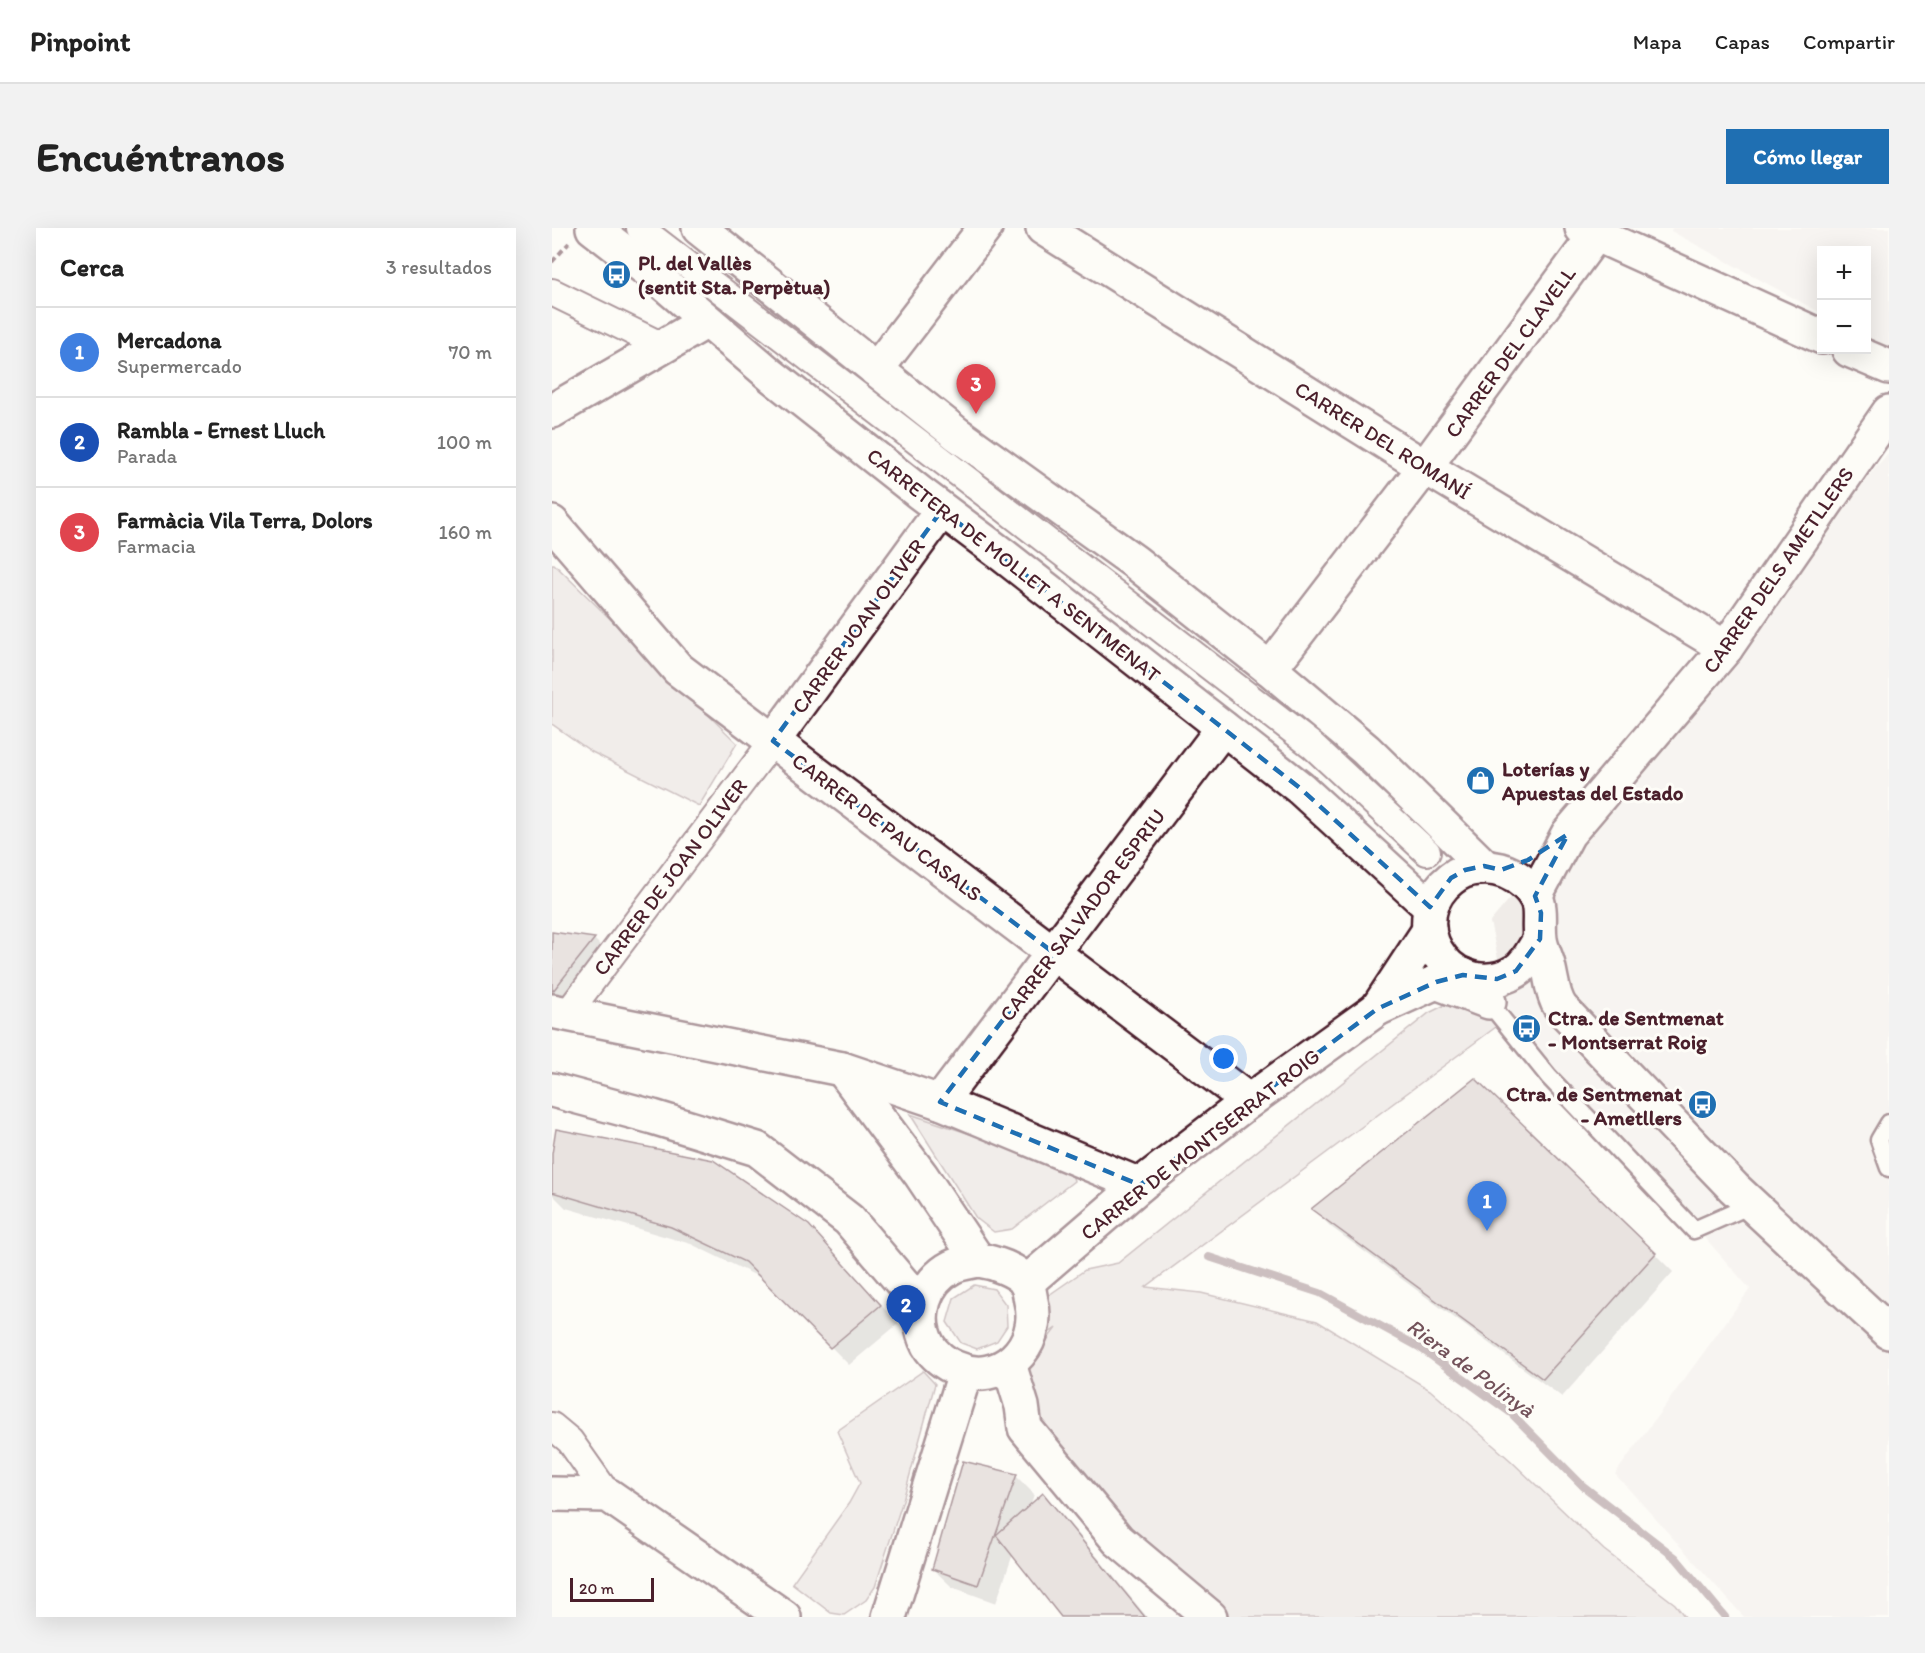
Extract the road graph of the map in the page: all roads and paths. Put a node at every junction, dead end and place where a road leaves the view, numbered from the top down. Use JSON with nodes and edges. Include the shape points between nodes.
{"nodes":[{"id":1,"x":576,"y":228,"type":"edge"},
{"id":2,"x":593,"y":228,"type":"edge"},
{"id":3,"x":640,"y":228,"type":"edge"},
{"id":4,"x":699,"y":228,"type":"edge"},
{"id":5,"x":985,"y":228,"type":"edge"},
{"id":6,"x":1042,"y":228,"type":"edge"},
{"id":7,"x":1589,"y":231,"type":"edge"},
{"id":8,"x":564,"y":248,"type":"dead end"},
{"id":9,"x":552,"y":262,"type":"edge"},
{"id":10,"x":552,"y":292,"type":"edge"},
{"id":11,"x":707,"y":321,"type":"junction"},
{"id":12,"x":1817,"y":335,"type":"edge"},
{"id":13,"x":652,"y":341,"type":"dead end"},
{"id":14,"x":1859,"y":354,"type":"edge"},
{"id":15,"x":1889,"y":367,"type":"edge"},
{"id":16,"x":876,"y":370,"type":"junction"},
{"id":17,"x":552,"y":411,"type":"edge"},
{"id":18,"x":1889,"y":412,"type":"edge"},
{"id":19,"x":1425,"y":467,"type":"junction"},
{"id":20,"x":942,"y":510,"type":"junction"},
{"id":21,"x":552,"y":523,"type":"edge"},
{"id":22,"x":1726,"y":648,"type":"junction"},
{"id":23,"x":1270,"y":669,"type":"junction"},
{"id":24,"x":1223,"y":728,"type":"junction"},
{"id":25,"x":774,"y":741,"type":"junction"},
{"id":26,"x":1568,"y":834,"type":"junction"},
{"id":27,"x":1427,"y":852,"type":"dead end"},
{"id":28,"x":1493,"y":868,"type":"junction"},
{"id":29,"x":1535,"y":896,"type":"junction"},
{"id":30,"x":1429,"y":919,"type":"junction"},
{"id":31,"x":1540,"y":939,"type":"junction"},
{"id":32,"x":1054,"y":953,"type":"junction"},
{"id":33,"x":1506,"y":975,"type":"junction"},
{"id":34,"x":1465,"y":985,"type":"junction"},
{"id":35,"x":1555,"y":999,"type":"junction"},
{"id":36,"x":1377,"y":1009,"type":"junction"},
{"id":37,"x":560,"y":1012,"type":"edge"},
{"id":38,"x":842,"y":1069,"type":"junction"},
{"id":39,"x":552,"y":1090,"type":"edge"},
{"id":40,"x":1249,"y":1101,"type":"junction"},
{"id":41,"x":940,"y":1102,"type":"junction"},
{"id":42,"x":1889,"y":1123,"type":"edge"},
{"id":43,"x":1889,"y":1168,"type":"edge"},
{"id":44,"x":1140,"y":1185,"type":"junction"},
{"id":45,"x":1751,"y":1204,"type":"junction"},
{"id":46,"x":978,"y":1260,"type":"junction"},
{"id":47,"x":1026,"y":1283,"type":"junction"},
{"id":48,"x":922,"y":1306,"type":"junction"},
{"id":49,"x":1889,"y":1332,"type":"edge"},
{"id":50,"x":1009,"y":1364,"type":"junction"},
{"id":51,"x":965,"y":1372,"type":"junction"},
{"id":52,"x":552,"y":1426,"type":"edge"},
{"id":53,"x":552,"y":1494,"type":"edge"},
{"id":54,"x":608,"y":1495,"type":"junction"},
{"id":55,"x":1193,"y":1612,"type":"edge"},
{"id":56,"x":784,"y":1617,"type":"edge"},
{"id":57,"x":889,"y":1617,"type":"edge"}],
"edges":[{"from":1,"to":11,"type":"lane","via":[[672,301]]},
{"from":2,"to":11,"type":"street","name":"CARRETERA DE MOLLET A SENTMENAT"},
{"from":3,"to":27,"type":"street","via":[[1313,746]]},
{"from":4,"to":16,"type":"street"},
{"from":5,"to":16,"type":"street"},
{"from":6,"to":19,"type":"street","name":"CARRER DEL ROMANÍ"},
{"from":7,"to":12,"type":"street"},
{"from":7,"to":19,"type":"street","name":"CARRER DEL CLAVELL"},
{"from":8,"to":9,"type":"path"},
{"from":10,"to":13,"type":"street"},
{"from":11,"to":17,"type":"street"},
{"from":11,"to":20,"type":"street","name":"CARRETERA DE MOLLET A SENTMENAT"},
{"from":14,"to":15,"type":"street"},
{"from":16,"to":23,"type":"street","via":[[957,434],[1135,562]]},
{"from":18,"to":22,"type":"street","name":"CARRER DELS AMETLLERS"},
{"from":19,"to":22,"type":"street","name":"CARRER DEL ROMANÍ"},
{"from":19,"to":23,"type":"street","name":"CARRER DEL CLAVELL"},
{"from":20,"to":24,"type":"street","name":"CARRETERA DE MOLLET A SENTMENAT"},
{"from":20,"to":25,"type":"street","name":"CARRER JOAN OLIVER"},
{"from":21,"to":25,"type":"street","name":"CARRER DE PAU CASALS","via":[[678,669]]},
{"from":22,"to":26,"type":"street","name":"CARRER DELS AMETLLERS"},
{"from":23,"to":28,"type":"street","via":[[1366,750]]},
{"from":24,"to":30,"type":"street","name":"CARRETERA DE MOLLET A SENTMENAT","via":[[1300,788]]},
{"from":24,"to":32,"type":"street","name":"CARRER SALVADOR ESPRIU"},
{"from":25,"to":32,"type":"street","name":"CARRER DE PAU CASALS"},
{"from":25,"to":37,"type":"street","name":"CARRER DE JOAN OLIVER"},
{"from":26,"to":28,"type":"street","name":"CARRER DELS AMETLLERS","via":[[1528,860]]},
{"from":26,"to":29,"type":"street","name":"CARRER DELS AMETLLERS"},
{"from":28,"to":29,"type":"street","via":[[1524,883]]},
{"from":28,"to":30,"type":"street","via":[[1465,870],[1451,878],[1437,892]]},
{"from":29,"to":31,"type":"street","via":[[1541,913]]},
{"from":30,"to":34,"type":"street","via":[[1438,956]]},
{"from":30,"to":36,"type":"street","name":"CARRER DE MONTSERRAT ROIG"},
{"from":31,"to":33,"type":"street","via":[[1525,963]]},
{"from":31,"to":35,"type":"street"},
{"from":32,"to":40,"type":"street","name":"CARRER DE PAU CASALS"},
{"from":32,"to":41,"type":"street","name":"CARRER SALVADOR ESPRIU"},
{"from":33,"to":34,"type":"street"},
{"from":33,"to":35,"type":"street","via":[[1540,996]]},
{"from":34,"to":36,"type":"street","name":"CARRER DE MONTSERRAT ROIG"},
{"from":34,"to":45,"type":"lane","via":[[1694,1230]]},
{"from":35,"to":45,"type":"street"},
{"from":36,"to":40,"type":"street","name":"CARRER DE MONTSERRAT ROIG"},
{"from":37,"to":38,"type":"street"},
{"from":38,"to":41,"type":"street"},
{"from":38,"to":46,"type":"street"},
{"from":39,"to":48,"type":"street","via":[[757,1149],[849,1220]]},
{"from":40,"to":44,"type":"street","name":"CARRER DE MONTSERRAT ROIG"},
{"from":41,"to":44,"type":"street"},
{"from":42,"to":43,"type":"lane","via":[[1878,1140]]},
{"from":44,"to":47,"type":"street","name":"CARRER DE MONTSERRAT ROIG"},
{"from":45,"to":49,"type":"street"},
{"from":46,"to":47,"type":"street","via":[[995,1262]]},
{"from":46,"to":48,"type":"street","via":[[954,1266],[937,1277]]},
{"from":47,"to":50,"type":"street","via":[[1034,1313],[1032,1332],[1024,1350]]},
{"from":48,"to":51,"type":"street","via":[[922,1328],[929,1346],[945,1364]]},
{"from":50,"to":51,"type":"street","via":[[985,1373]]},
{"from":50,"to":55,"type":"street","via":[[1025,1428],[1118,1540]]},
{"from":51,"to":57,"type":"street"},
{"from":52,"to":54,"type":"street","via":[[570,1441]]},
{"from":53,"to":54,"type":"street"},
{"from":54,"to":56,"type":"street"}]}
